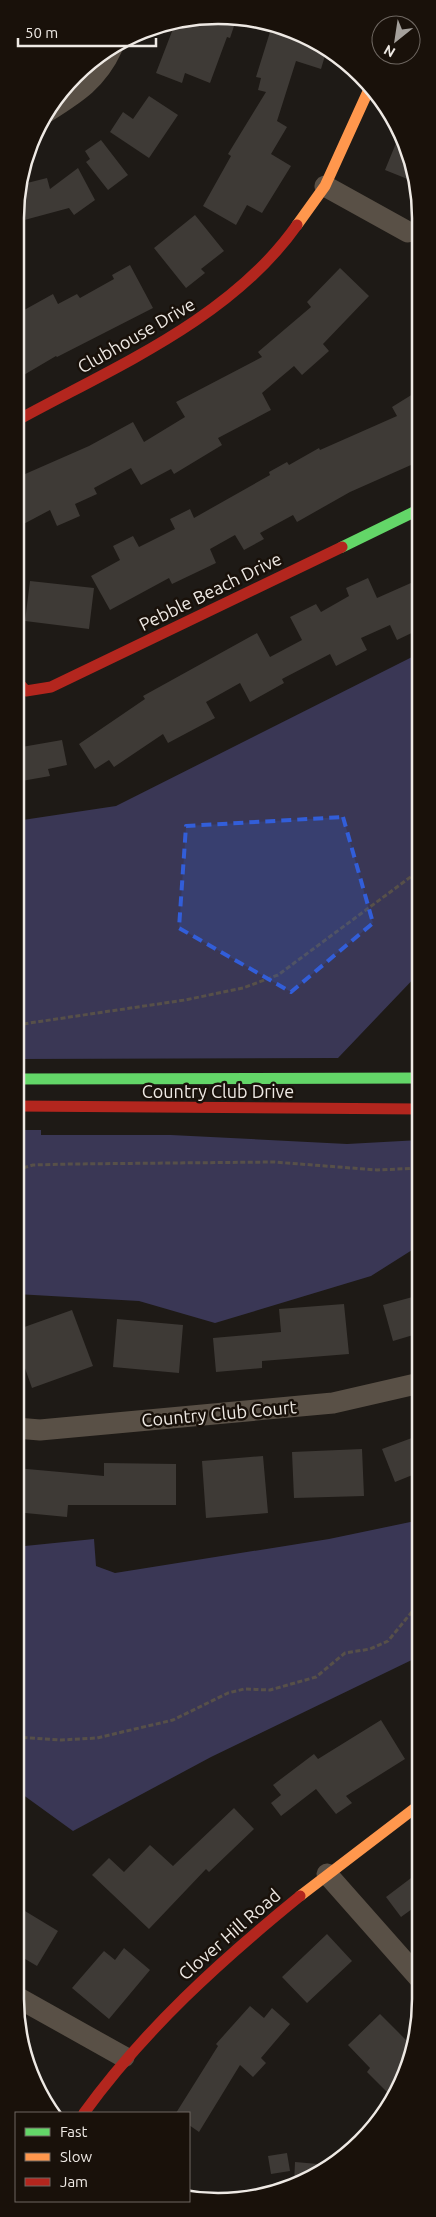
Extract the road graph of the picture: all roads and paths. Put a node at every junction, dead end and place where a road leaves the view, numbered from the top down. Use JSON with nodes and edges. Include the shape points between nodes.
{"nodes":[{"id":1,"x":108,"y":58,"type":"edge"},
{"id":2,"x":367,"y":94,"type":"edge"},
{"id":3,"x":64,"y":100,"type":"edge"},
{"id":4,"x":325,"y":186,"type":"junction"},
{"id":5,"x":408,"y":232,"type":"dead end"},
{"id":6,"x":24,"y":417,"type":"edge"},
{"id":7,"x":412,"y":513,"type":"edge"},
{"id":8,"x":24,"y":688,"type":"edge"},
{"id":9,"x":412,"y":876,"type":"edge"},
{"id":10,"x":24,"y":1024,"type":"edge"},
{"id":11,"x":412,"y":1078,"type":"edge"},
{"id":12,"x":24,"y":1079,"type":"edge"},
{"id":13,"x":24,"y":1106,"type":"edge"},
{"id":14,"x":412,"y":1109,"type":"edge"},
{"id":15,"x":24,"y":1168,"type":"edge"},
{"id":16,"x":412,"y":1168,"type":"edge"},
{"id":17,"x":412,"y":1385,"type":"edge"},
{"id":18,"x":24,"y":1429,"type":"edge"},
{"id":19,"x":412,"y":1612,"type":"edge"},
{"id":20,"x":24,"y":1738,"type":"edge"},
{"id":21,"x":412,"y":1810,"type":"edge"},
{"id":22,"x":327,"y":1874,"type":"junction"},
{"id":23,"x":412,"y":1970,"type":"edge"},
{"id":24,"x":24,"y":2001,"type":"edge"},
{"id":25,"x":124,"y":2057,"type":"junction"},
{"id":26,"x":85,"y":2112,"type":"edge"}],
"edges":[{"from":1,"to":3,"type":"street","via":[[89,83]]},
{"from":2,"to":4,"type":"street","name":"Clubhouse Drive"},
{"from":4,"to":5,"type":"street"},
{"from":4,"to":6,"type":"street","name":"Clubhouse Drive","via":[[287,240],[249,281],[197,322]]},
{"from":7,"to":8,"type":"street","name":"Pebble Beach Drive","via":[[51,687]]},
{"from":9,"to":10,"type":"path","via":[[278,975],[243,988],[186,1000]]},
{"from":11,"to":12,"type":"street","name":"Country Club Drive"},
{"from":13,"to":14,"type":"street","name":"Country Club Drive"},
{"from":15,"to":16,"type":"path","via":[[71,1164],[274,1162],[377,1170]]},
{"from":17,"to":18,"type":"street","name":"Country Club Court","via":[[333,1402],[40,1430]]},
{"from":19,"to":20,"type":"path","via":[[388,1641],[370,1650],[345,1653],[316,1677],[270,1690],[244,1688],[173,1720],[96,1738]]},
{"from":21,"to":22,"type":"street","name":"Clover Hill Road"},
{"from":22,"to":23,"type":"street"},
{"from":22,"to":25,"type":"street","name":"Clover Hill Road","via":[[209,1971]]},
{"from":24,"to":25,"type":"street"},
{"from":25,"to":26,"type":"street","name":"Clover Hill Road"}]}
